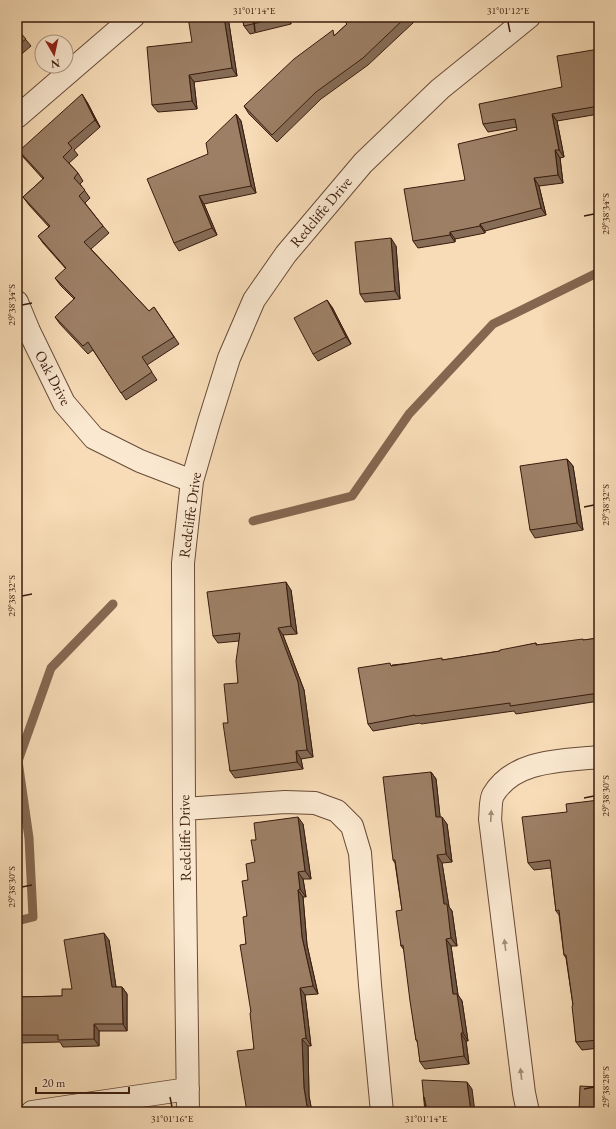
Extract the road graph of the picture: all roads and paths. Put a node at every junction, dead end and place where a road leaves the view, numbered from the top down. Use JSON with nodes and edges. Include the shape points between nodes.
{"nodes":[{"id":1,"x":133,"y":17,"type":"edge"},
{"id":2,"x":529,"y":17,"type":"edge"},
{"id":3,"x":17,"y":117,"type":"edge"},
{"id":4,"x":17,"y":302,"type":"edge"},
{"id":5,"x":23,"y":336,"type":"edge"},
{"id":6,"x":192,"y":482,"type":"junction"},
{"id":7,"x":599,"y":756,"type":"edge"},
{"id":8,"x":184,"y":808,"type":"junction"},
{"id":9,"x":188,"y":1089,"type":"junction"},
{"id":10,"x":32,"y":1112,"type":"edge"},
{"id":11,"x":188,"y":1112,"type":"edge"},
{"id":12,"x":382,"y":1112,"type":"edge"},
{"id":13,"x":528,"y":1112,"type":"edge"}],
"edges":[{"from":1,"to":3,"type":"street"},
{"from":2,"to":6,"type":"street","name":"Redcliffe Drive","via":[[440,88],[363,163],[286,254],[254,300],[229,358]]},
{"from":4,"to":5,"type":"street","name":"Oak Drive"},
{"from":5,"to":6,"type":"street","name":"Oak Drive","via":[[64,403],[94,438],[140,461]]},
{"from":6,"to":8,"type":"street","name":"Redcliffe Drive","via":[[183,563]]},
{"from":13,"to":7,"type":"street","one_way":true,"via":[[490,819],[492,796],[505,779],[523,768]]},
{"from":8,"to":9,"type":"street","name":"Redcliffe Drive"},
{"from":8,"to":12,"type":"street","via":[[285,802],[315,803],[337,811],[352,826],[360,852]]},
{"from":9,"to":10,"type":"street"},
{"from":9,"to":11,"type":"street","name":"Redcliffe Drive"}]}
